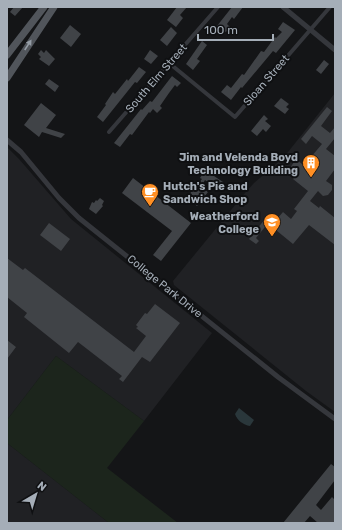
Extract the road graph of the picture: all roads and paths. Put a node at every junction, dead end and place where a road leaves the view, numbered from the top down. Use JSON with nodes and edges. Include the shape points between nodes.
{"nodes":[{"id":1,"x":44,"y":7,"type":"edge"},
{"id":2,"x":54,"y":7,"type":"edge"},
{"id":3,"x":218,"y":7,"type":"edge"},
{"id":4,"x":283,"y":7,"type":"edge"},
{"id":5,"x":330,"y":7,"type":"edge"},
{"id":6,"x":310,"y":29,"type":"junction"},
{"id":7,"x":335,"y":50,"type":"edge"},
{"id":8,"x":7,"y":55,"type":"edge"},
{"id":9,"x":169,"y":63,"type":"junction"},
{"id":10,"x":7,"y":78,"type":"edge"},
{"id":11,"x":109,"y":132,"type":"dead end"},
{"id":12,"x":7,"y":140,"type":"edge"},
{"id":13,"x":335,"y":419,"type":"edge"}],
"edges":[{"from":1,"to":8,"type":"main road"},
{"from":10,"to":2,"type":"main road","one_way":true},
{"from":3,"to":9,"type":"street","name":"South Elm Street"},
{"from":4,"to":6,"type":"street"},
{"from":5,"to":6,"type":"street","name":"Sloan Street"},
{"from":6,"to":7,"type":"street"},
{"from":6,"to":9,"type":"street","name":"Sloan Street","via":[[235,117]]},
{"from":9,"to":11,"type":"street","name":"South Elm Street"},
{"from":12,"to":13,"type":"street","name":"College Park Drive","via":[[21,152],[79,218]]}]}
